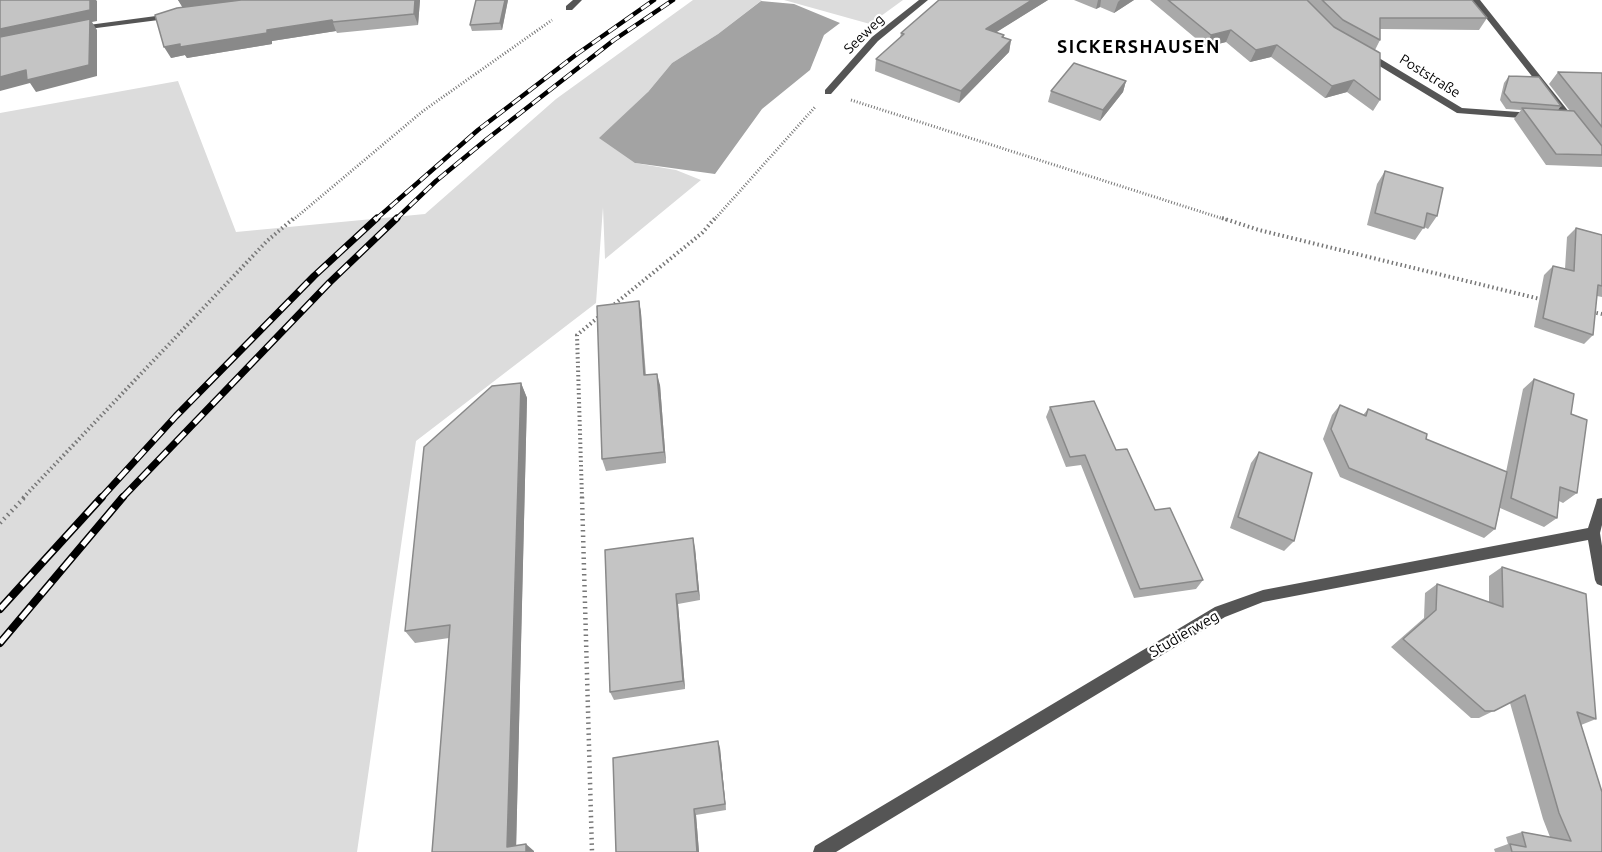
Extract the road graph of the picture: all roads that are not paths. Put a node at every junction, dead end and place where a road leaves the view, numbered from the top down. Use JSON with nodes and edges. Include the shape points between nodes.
{"nodes":[{"id":1,"x":578,"y":0,"type":"edge"},
{"id":2,"x":924,"y":0,"type":"edge"},
{"id":3,"x":1476,"y":0,"type":"edge"},
{"id":4,"x":569,"y":8,"type":"road end"},
{"id":5,"x":181,"y":14,"type":"edge"},
{"id":6,"x":76,"y":29,"type":"edge"},
{"id":7,"x":1361,"y":51,"type":"edge"},
{"id":8,"x":828,"y":92,"type":"road end"},
{"id":9,"x":1547,"y":116,"type":"edge"},
{"id":10,"x":1558,"y":117,"type":"edge"},
{"id":11,"x":1569,"y":118,"type":"junction"},
{"id":12,"x":1582,"y":135,"type":"edge"},
{"id":13,"x":1602,"y":503,"type":"edge"},
{"id":14,"x":1593,"y":533,"type":"junction"},
{"id":15,"x":1602,"y":580,"type":"edge"},
{"id":16,"x":821,"y":852,"type":"edge"}],
"edges":[{"from":1,"to":4,"type":"street"},
{"from":2,"to":8,"type":"street","name":"Seeweg","via":[[875,39]]},
{"from":3,"to":11,"type":"street"},
{"from":5,"to":6,"type":"street"},
{"from":7,"to":9,"type":"street","name":"Poststraße","via":[[1460,111]]},
{"from":10,"to":11,"type":"street"},
{"from":11,"to":12,"type":"street"},
{"from":13,"to":14,"type":"street"},
{"from":14,"to":15,"type":"street"},
{"from":14,"to":16,"type":"street","name":"Studierweg","via":[[1263,596],[1220,612]]}]}
